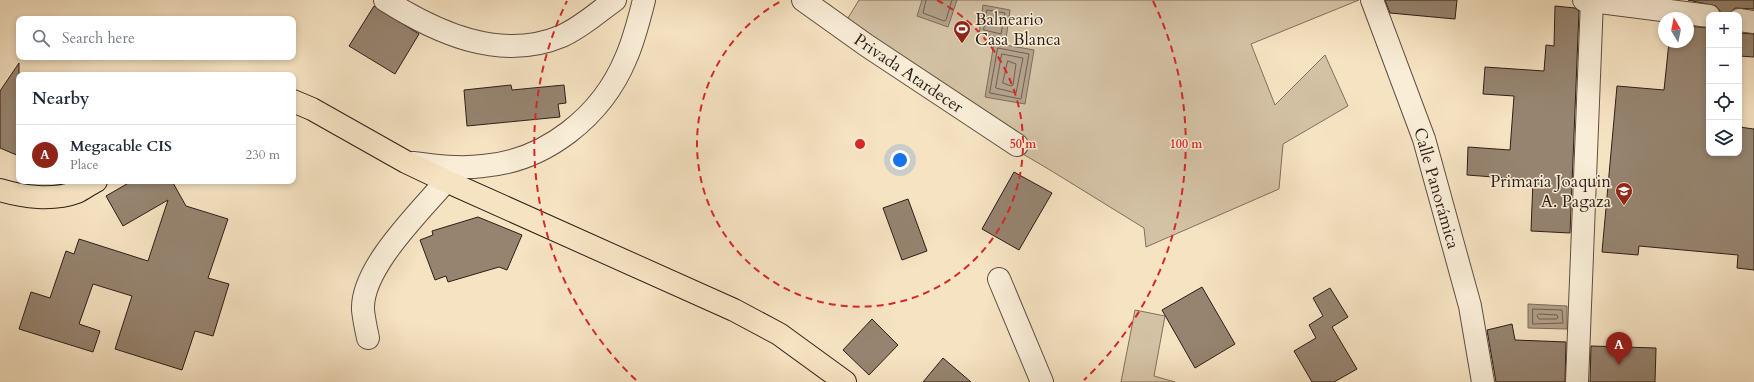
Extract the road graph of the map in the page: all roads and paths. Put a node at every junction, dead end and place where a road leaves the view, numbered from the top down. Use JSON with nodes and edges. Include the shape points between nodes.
{"nodes":[{"id":1,"x":385,"y":0,"type":"edge"},
{"id":2,"x":615,"y":0,"type":"edge"},
{"id":3,"x":644,"y":0,"type":"edge"},
{"id":4,"x":803,"y":0,"type":"edge"},
{"id":5,"x":1372,"y":0,"type":"edge"},
{"id":6,"x":1590,"y":0,"type":"edge"},
{"id":7,"x":415,"y":9,"type":"edge"},
{"id":8,"x":1706,"y":16,"type":"edge"},
{"id":9,"x":1742,"y":20,"type":"edge"},
{"id":10,"x":1754,"y":22,"type":"edge"},
{"id":11,"x":296,"y":103,"type":"edge"},
{"id":12,"x":1017,"y":145,"type":"dead end"},
{"id":13,"x":406,"y":162,"type":"junction"},
{"id":14,"x":446,"y":181,"type":"junction"},
{"id":15,"x":91,"y":184,"type":"edge"},
{"id":16,"x":0,"y":190,"type":"edge"},
{"id":17,"x":999,"y":279,"type":"dead end"},
{"id":18,"x":368,"y":338,"type":"dead end"},
{"id":19,"x":844,"y":382,"type":"edge"},
{"id":20,"x":1042,"y":382,"type":"edge"},
{"id":21,"x":1483,"y":382,"type":"edge"},
{"id":22,"x":1577,"y":382,"type":"edge"}],
"edges":[{"from":1,"to":7,"type":"street"},
{"from":2,"to":7,"type":"street","via":[[562,36],[531,45],[515,46],[495,46],[476,42]]},
{"from":3,"to":13,"type":"street","via":[[633,41],[615,81],[585,119],[567,134],[527,156],[490,165],[444,167]]},
{"from":4,"to":12,"type":"street","name":"Privada Atardecer"},
{"from":5,"to":21,"type":"street","name":"Calle Panorámica","via":[[1424,139],[1470,306]]},
{"from":6,"to":8,"type":"street"},
{"from":6,"to":22,"type":"street"},
{"from":9,"to":10,"type":"street"},
{"from":11,"to":13,"type":"main road","via":[[312,109]]},
{"from":13,"to":14,"type":"main road"},
{"from":14,"to":18,"type":"street","via":[[384,253],[367,288],[363,310]]},
{"from":14,"to":19,"type":"main road","via":[[734,310],[779,334]]},
{"from":15,"to":16,"type":"main road","via":[[76,192],[56,196],[35,197]]},
{"from":17,"to":20,"type":"street"}]}
